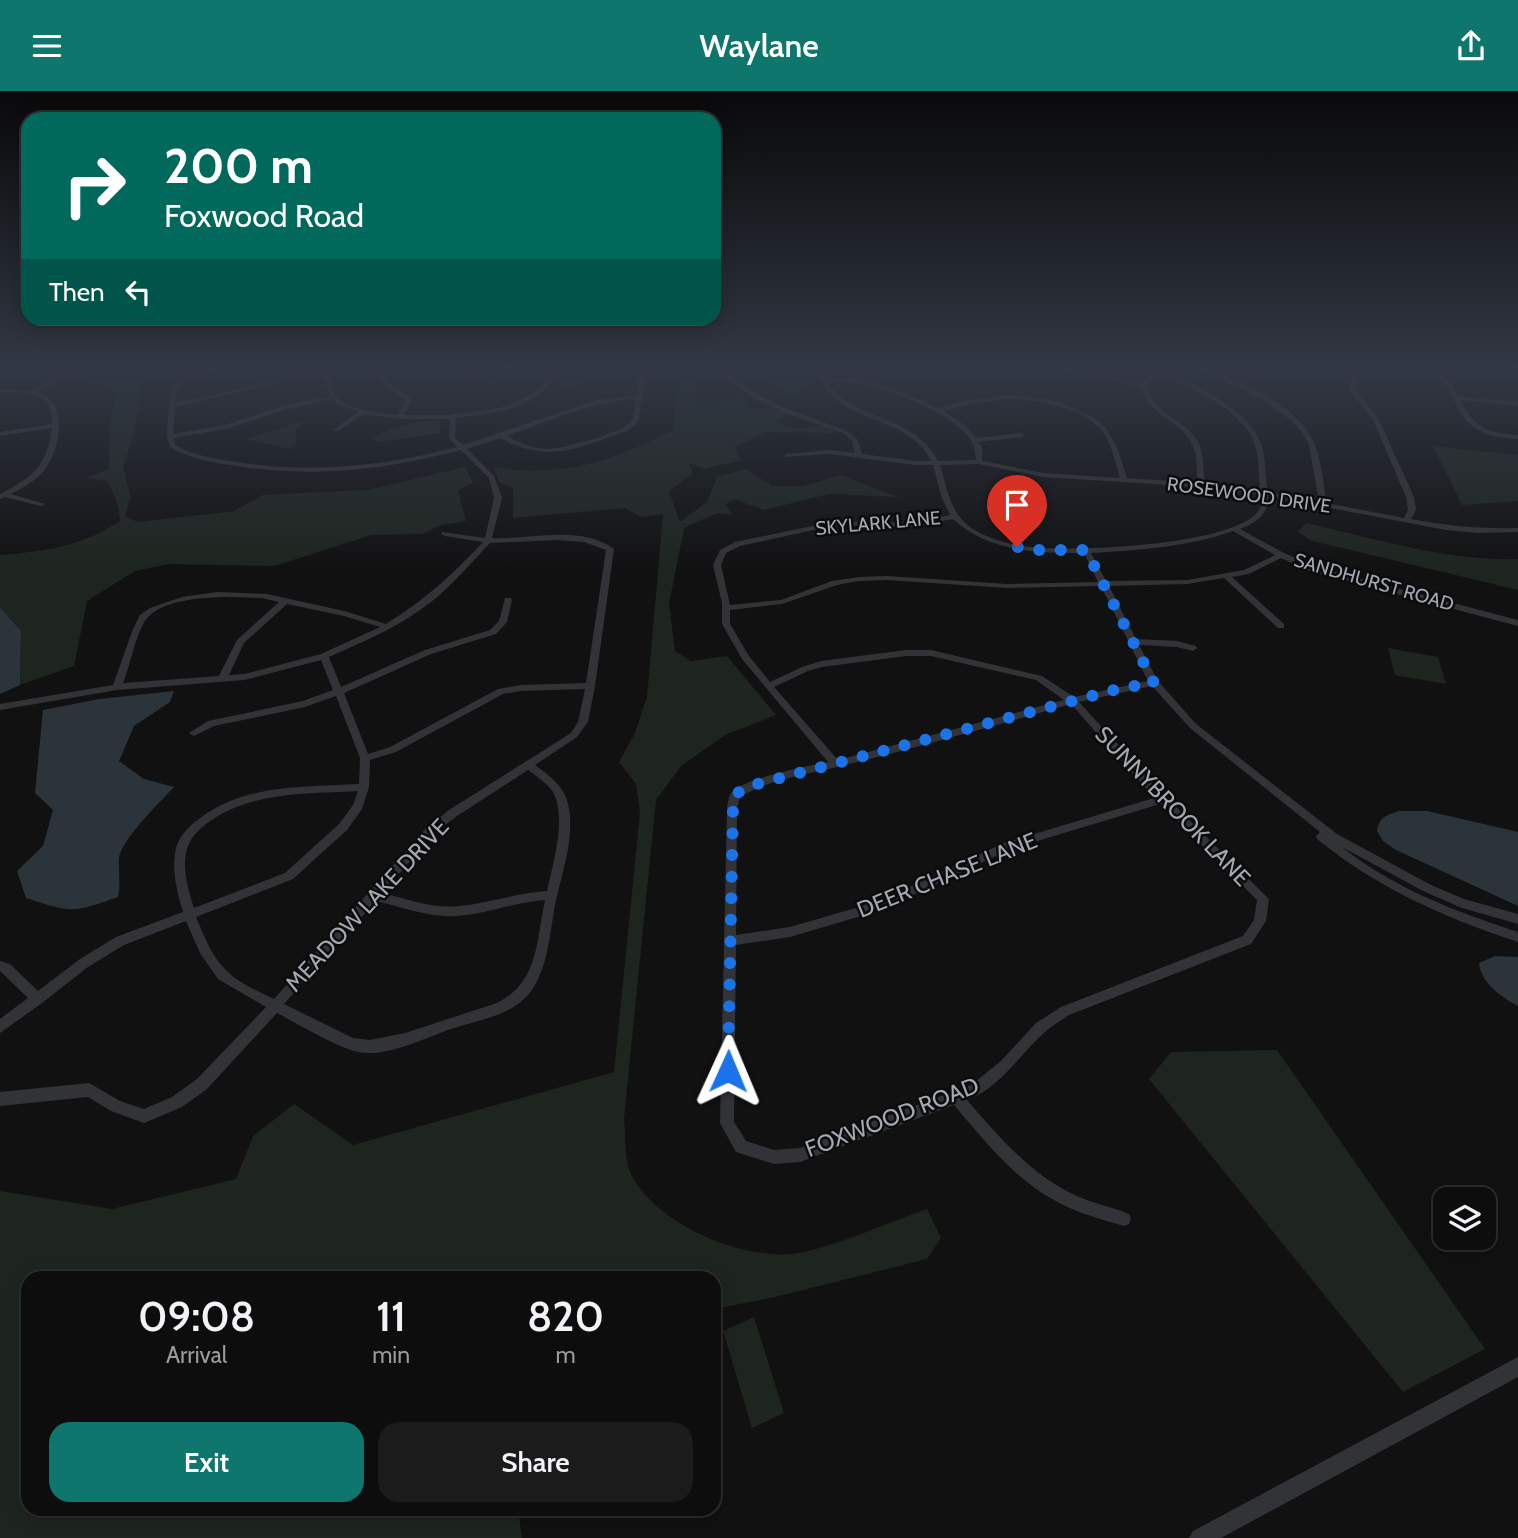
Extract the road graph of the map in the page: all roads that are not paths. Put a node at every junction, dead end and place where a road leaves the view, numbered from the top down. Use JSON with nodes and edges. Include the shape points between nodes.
{"nodes":[{"id":1,"x":170,"y":436,"type":"edge"},
{"id":2,"x":54,"y":437,"type":"edge"},
{"id":3,"x":452,"y":437,"type":"edge"},
{"id":4,"x":499,"y":437,"type":"edge"},
{"id":5,"x":502,"y":437,"type":"edge"},
{"id":6,"x":600,"y":437,"type":"edge"},
{"id":7,"x":851,"y":437,"type":"edge"},
{"id":8,"x":915,"y":437,"type":"edge"},
{"id":9,"x":972,"y":437,"type":"edge"},
{"id":10,"x":1007,"y":437,"type":"edge"},
{"id":11,"x":1109,"y":437,"type":"edge"},
{"id":12,"x":1191,"y":437,"type":"edge"},
{"id":13,"x":1254,"y":437,"type":"edge"},
{"id":14,"x":1306,"y":437,"type":"edge"},
{"id":15,"x":1383,"y":437,"type":"edge"},
{"id":16,"x":976,"y":440,"type":"junction"},
{"id":17,"x":460,"y":448,"type":"junction"},
{"id":18,"x":859,"y":455,"type":"junction"},
{"id":19,"x":787,"y":456,"type":"dead end"},
{"id":20,"x":979,"y":462,"type":"junction"},
{"id":21,"x":937,"y":463,"type":"junction"},
{"id":22,"x":1124,"y":480,"type":"junction"},
{"id":23,"x":1202,"y":485,"type":"junction"},
{"id":24,"x":1264,"y":493,"type":"junction"},
{"id":25,"x":2,"y":496,"type":"edge"},
{"id":26,"x":41,"y":503,"type":"dead end"},
{"id":27,"x":1323,"y":505,"type":"junction"},
{"id":28,"x":953,"y":517,"type":"junction"},
{"id":29,"x":1406,"y":521,"type":"junction"},
{"id":30,"x":1235,"y":529,"type":"junction"},
{"id":31,"x":1518,"y":530,"type":"edge"},
{"id":32,"x":445,"y":534,"type":"dead end"},
{"id":33,"x":488,"y":541,"type":"junction"},
{"id":34,"x":1086,"y":550,"type":"junction"},
{"id":35,"x":1281,"y":555,"type":"junction"},
{"id":36,"x":1226,"y":576,"type":"junction"},
{"id":37,"x":1102,"y":583,"type":"junction"},
{"id":38,"x":508,"y":600,"type":"dead end"},
{"id":39,"x":285,"y":601,"type":"junction"},
{"id":40,"x":726,"y":608,"type":"junction"},
{"id":41,"x":1518,"y":623,"type":"edge"},
{"id":42,"x":1281,"y":626,"type":"dead end"},
{"id":43,"x":387,"y":627,"type":"junction"},
{"id":44,"x":1134,"y":642,"type":"junction"},
{"id":45,"x":1193,"y":648,"type":"dead end"},
{"id":46,"x":324,"y":656,"type":"junction"},
{"id":47,"x":223,"y":678,"type":"junction"},
{"id":48,"x":1154,"y":683,"type":"junction"},
{"id":49,"x":590,"y":686,"type":"junction"},
{"id":50,"x":117,"y":687,"type":"junction"},
{"id":51,"x":768,"y":687,"type":"junction"},
{"id":52,"x":339,"y":692,"type":"junction"},
{"id":53,"x":1073,"y":701,"type":"junction"},
{"id":54,"x":0,"y":707,"type":"edge"},
{"id":55,"x":194,"y":733,"type":"dead end"},
{"id":56,"x":365,"y":758,"type":"junction"},
{"id":57,"x":528,"y":764,"type":"junction"},
{"id":58,"x":836,"y":764,"type":"junction"},
{"id":59,"x":364,"y":787,"type":"junction"},
{"id":60,"x":1162,"y":800,"type":"junction"},
{"id":61,"x":1314,"y":824,"type":"junction"},
{"id":62,"x":372,"y":895,"type":"junction"},
{"id":63,"x":551,"y":895,"type":"junction"},
{"id":64,"x":1263,"y":899,"type":"joint"},
{"id":65,"x":188,"y":914,"type":"junction"},
{"id":66,"x":1518,"y":919,"type":"edge"},
{"id":67,"x":1518,"y":937,"type":"edge"},
{"id":68,"x":730,"y":941,"type":"junction"},
{"id":69,"x":0,"y":966,"type":"edge"},
{"id":70,"x":38,"y":999,"type":"junction"},
{"id":71,"x":275,"y":1006,"type":"junction"},
{"id":72,"x":0,"y":1027,"type":"edge"},
{"id":73,"x":956,"y":1097,"type":"junction"},
{"id":74,"x":0,"y":1099,"type":"edge"},
{"id":75,"x":1124,"y":1219,"type":"dead end"},
{"id":76,"x":1518,"y":1367,"type":"edge"},
{"id":77,"x":1200,"y":1538,"type":"edge"}],
"edges":[{"from":1,"to":17,"type":"street","via":[[172,446],[184,454],[290,471],[362,469]]},
{"from":2,"to":25,"type":"street","via":[[52,455],[44,468]]},
{"from":3,"to":17,"type":"street"},
{"from":4,"to":17,"type":"street"},
{"from":5,"to":6,"type":"street","via":[[531,451],[561,451]]},
{"from":7,"to":18,"type":"street"},
{"from":8,"to":21,"type":"street"},
{"from":9,"to":16,"type":"street"},
{"from":10,"to":16,"type":"street"},
{"from":11,"to":22,"type":"street"},
{"from":12,"to":23,"type":"street","via":[[1196,443]]},
{"from":13,"to":24,"type":"street","via":[[1261,455]]},
{"from":14,"to":27,"type":"street","via":[[1312,443]]},
{"from":15,"to":29,"type":"street","via":[[1410,497],[1412,510]]},
{"from":16,"to":20,"type":"street","via":[[982,452]]},
{"from":17,"to":33,"type":"street","via":[[492,477],[498,498]]},
{"from":18,"to":19,"type":"street","name":"ROSEWOOD DRIVE"},
{"from":18,"to":21,"type":"street","name":"ROSEWOOD DRIVE"},
{"from":20,"to":21,"type":"street","name":"ROSEWOOD DRIVE"},
{"from":20,"to":22,"type":"street","name":"ROSEWOOD DRIVE","via":[[1030,473]]},
{"from":21,"to":28,"type":"street","via":[[944,500]]},
{"from":22,"to":23,"type":"street","name":"ROSEWOOD DRIVE"},
{"from":23,"to":24,"type":"street","name":"ROSEWOOD DRIVE"},
{"from":24,"to":27,"type":"street","name":"ROSEWOOD DRIVE"},
{"from":24,"to":30,"type":"street","via":[[1262,512]]},
{"from":25,"to":26,"type":"street"},
{"from":27,"to":29,"type":"street","name":"ROSEWOOD DRIVE"},
{"from":28,"to":34,"type":"street","via":[[976,533],[1017,547]]},
{"from":28,"to":40,"type":"street","name":"SKYLARK LANE","via":[[909,525],[836,523],[738,544],[723,552],[717,565]]},
{"from":29,"to":31,"type":"street","name":"ROSEWOOD DRIVE","via":[[1477,531]]},
{"from":30,"to":34,"type":"street","via":[[1161,546]]},
{"from":30,"to":35,"type":"street","name":"SANDHURST ROAD"},
{"from":32,"to":33,"type":"street","name":"MEADOW LAKE DRIVE"},
{"from":33,"to":43,"type":"street","via":[[435,593]]},
{"from":33,"to":49,"type":"street","name":"MEADOW LAKE DRIVE","via":[[579,538],[610,549]]},
{"from":34,"to":37,"type":"street"},
{"from":35,"to":36,"type":"street"},
{"from":35,"to":41,"type":"street","name":"SANDHURST ROAD","via":[[1313,569]]},
{"from":36,"to":37,"type":"street","via":[[1187,582]]},
{"from":36,"to":42,"type":"street"},
{"from":37,"to":40,"type":"street","via":[[1007,586],[859,579],[782,602]]},
{"from":37,"to":44,"type":"street"},
{"from":38,"to":52,"type":"street","via":[[503,622],[493,632],[428,652]]},
{"from":39,"to":43,"type":"street"},
{"from":39,"to":47,"type":"street","via":[[240,642]]},
{"from":39,"to":50,"type":"street","via":[[255,595],[191,598],[155,608],[142,618]]},
{"from":40,"to":51,"type":"street","name":"SKYLARK LANE","via":[[726,624]]},
{"from":43,"to":46,"type":"street"},
{"from":44,"to":45,"type":"street"},
{"from":44,"to":48,"type":"street"},
{"from":46,"to":47,"type":"street"},
{"from":46,"to":52,"type":"street"},
{"from":47,"to":50,"type":"street"},
{"from":48,"to":53,"type":"street","name":"FOXWOOD ROAD"},
{"from":48,"to":61,"type":"street","via":[[1193,726]]},
{"from":49,"to":56,"type":"street","via":[[501,691],[393,750]]},
{"from":49,"to":57,"type":"street","name":"MEADOW LAKE DRIVE","via":[[583,722],[574,735]]},
{"from":50,"to":54,"type":"street"},
{"from":51,"to":53,"type":"street","name":"SUNNYBROOK LANE","via":[[821,664],[931,653],[1039,678]]},
{"from":51,"to":58,"type":"street","name":"SKYLARK LANE"},
{"from":52,"to":55,"type":"street","via":[[306,704],[211,723]]},
{"from":52,"to":56,"type":"street"},
{"from":53,"to":58,"type":"street","name":"FOXWOOD ROAD"},
{"from":53,"to":60,"type":"street","name":"SUNNYBROOK LANE"},
{"from":56,"to":59,"type":"street"},
{"from":57,"to":62,"type":"street","name":"MEADOW LAKE DRIVE","via":[[431,830]]},
{"from":57,"to":63,"type":"street","via":[[555,787],[564,806]]},
{"from":58,"to":68,"type":"street","name":"FOXWOOD ROAD","via":[[746,787],[735,795]]},
{"from":59,"to":65,"type":"street","via":[[358,806],[343,827],[289,876]]},
{"from":59,"to":65,"type":"street","via":[[266,793],[211,815],[182,845]]},
{"from":60,"to":64,"type":"street","name":"SUNNYBROOK LANE"},
{"from":60,"to":68,"type":"street","name":"DEER CHASE LANE","via":[[1009,846],[861,911],[790,932]]},
{"from":61,"to":66,"type":"street","via":[[1427,888]]},
{"from":61,"to":67,"type":"street","via":[[1321,836],[1387,883],[1449,914]]},
{"from":62,"to":63,"type":"street","via":[[458,912],[524,896]]},
{"from":62,"to":71,"type":"street","name":"MEADOW LAKE DRIVE"},
{"from":63,"to":71,"type":"street","via":[[529,986],[511,1002],[396,1042],[358,1046]]},
{"from":64,"to":73,"type":"street","name":"FOXWOOD ROAD","via":[[1260,921],[1247,940],[1065,1011],[1041,1027],[975,1090]]},
{"from":65,"to":70,"type":"street","via":[[120,941]]},
{"from":65,"to":71,"type":"street","via":[[223,977]]},
{"from":68,"to":73,"type":"street","name":"FOXWOOD ROAD","via":[[727,1123],[741,1147],[775,1157],[800,1155]]},
{"from":69,"to":70,"type":"street"},
{"from":70,"to":72,"type":"street"},
{"from":71,"to":74,"type":"street","name":"MEADOW LAKE DRIVE","via":[[202,1084],[177,1103],[144,1116],[89,1090]]},
{"from":73,"to":75,"type":"street","via":[[999,1147],[1037,1180],[1075,1203]]},
{"from":76,"to":77,"type":"street"}]}
